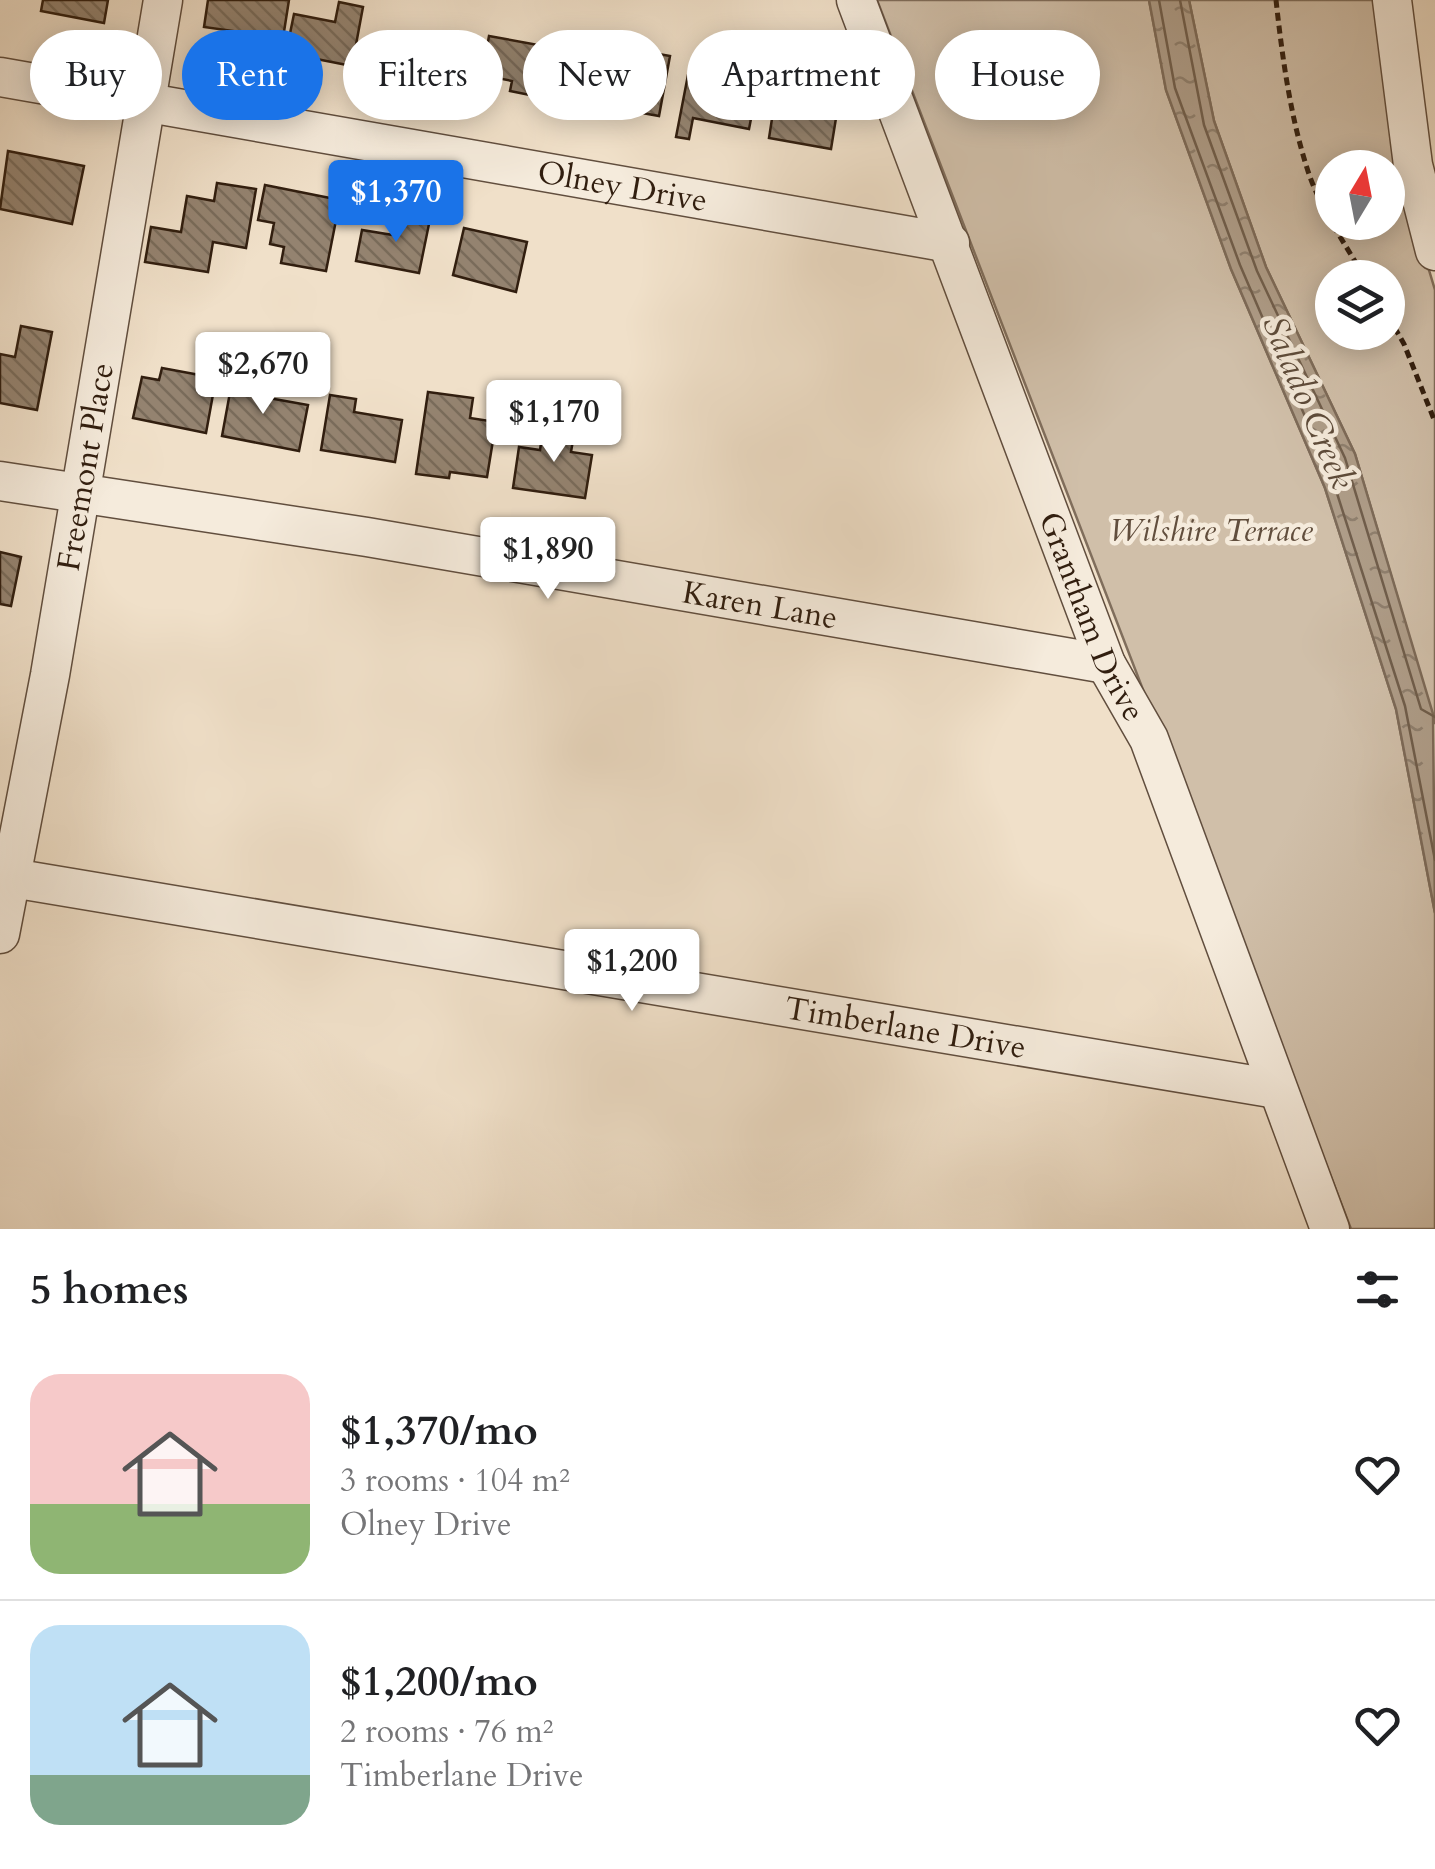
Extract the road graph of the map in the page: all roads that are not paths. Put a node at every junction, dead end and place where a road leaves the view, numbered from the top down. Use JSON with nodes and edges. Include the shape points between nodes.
{"nodes":[{"id":1,"x":162,"y":0,"type":"edge"},
{"id":2,"x":856,"y":0,"type":"edge"},
{"id":3,"x":1392,"y":0,"type":"edge"},
{"id":4,"x":157,"y":30,"type":"edge"},
{"id":5,"x":0,"y":77,"type":"edge"},
{"id":6,"x":30,"y":82,"type":"edge"},
{"id":7,"x":162,"y":104,"type":"edge"},
{"id":8,"x":142,"y":120,"type":"edge"},
{"id":9,"x":1423,"y":152,"type":"edge"},
{"id":10,"x":950,"y":243,"type":"junction"},
{"id":11,"x":1435,"y":251,"type":"edge"},
{"id":12,"x":0,"y":481,"type":"edge"},
{"id":13,"x":79,"y":494,"type":"junction"},
{"id":14,"x":1106,"y":664,"type":"junction"},
{"id":15,"x":7,"y":877,"type":"edge"},
{"id":16,"x":0,"y":934,"type":"edge"},
{"id":17,"x":1276,"y":1089,"type":"junction"},
{"id":18,"x":1330,"y":1229,"type":"edge"}],
"edges":[{"from":1,"to":4,"type":"street","name":"Freemont Place"},
{"from":2,"to":10,"type":"street","name":"Grantham Drive"},
{"from":3,"to":9,"type":"street"},
{"from":5,"to":6,"type":"street","name":"Olney Drive"},
{"from":7,"to":10,"type":"street","name":"Olney Drive"},
{"from":8,"to":13,"type":"street","name":"Freemont Place"},
{"from":9,"to":11,"type":"street"},
{"from":10,"to":14,"type":"street","name":"Grantham Drive"},
{"from":12,"to":13,"type":"street","name":"Karen Lane"},
{"from":13,"to":14,"type":"street","name":"Karen Lane"},
{"from":13,"to":15,"type":"street","name":"Freemont Place"},
{"from":14,"to":17,"type":"street","name":"Grantham Drive","via":[[1149,739]]},
{"from":15,"to":16,"type":"street","name":"Freemont Place"},
{"from":15,"to":17,"type":"street","name":"Timberlane Drive"},
{"from":17,"to":18,"type":"street","name":"Grantham Drive"}]}
